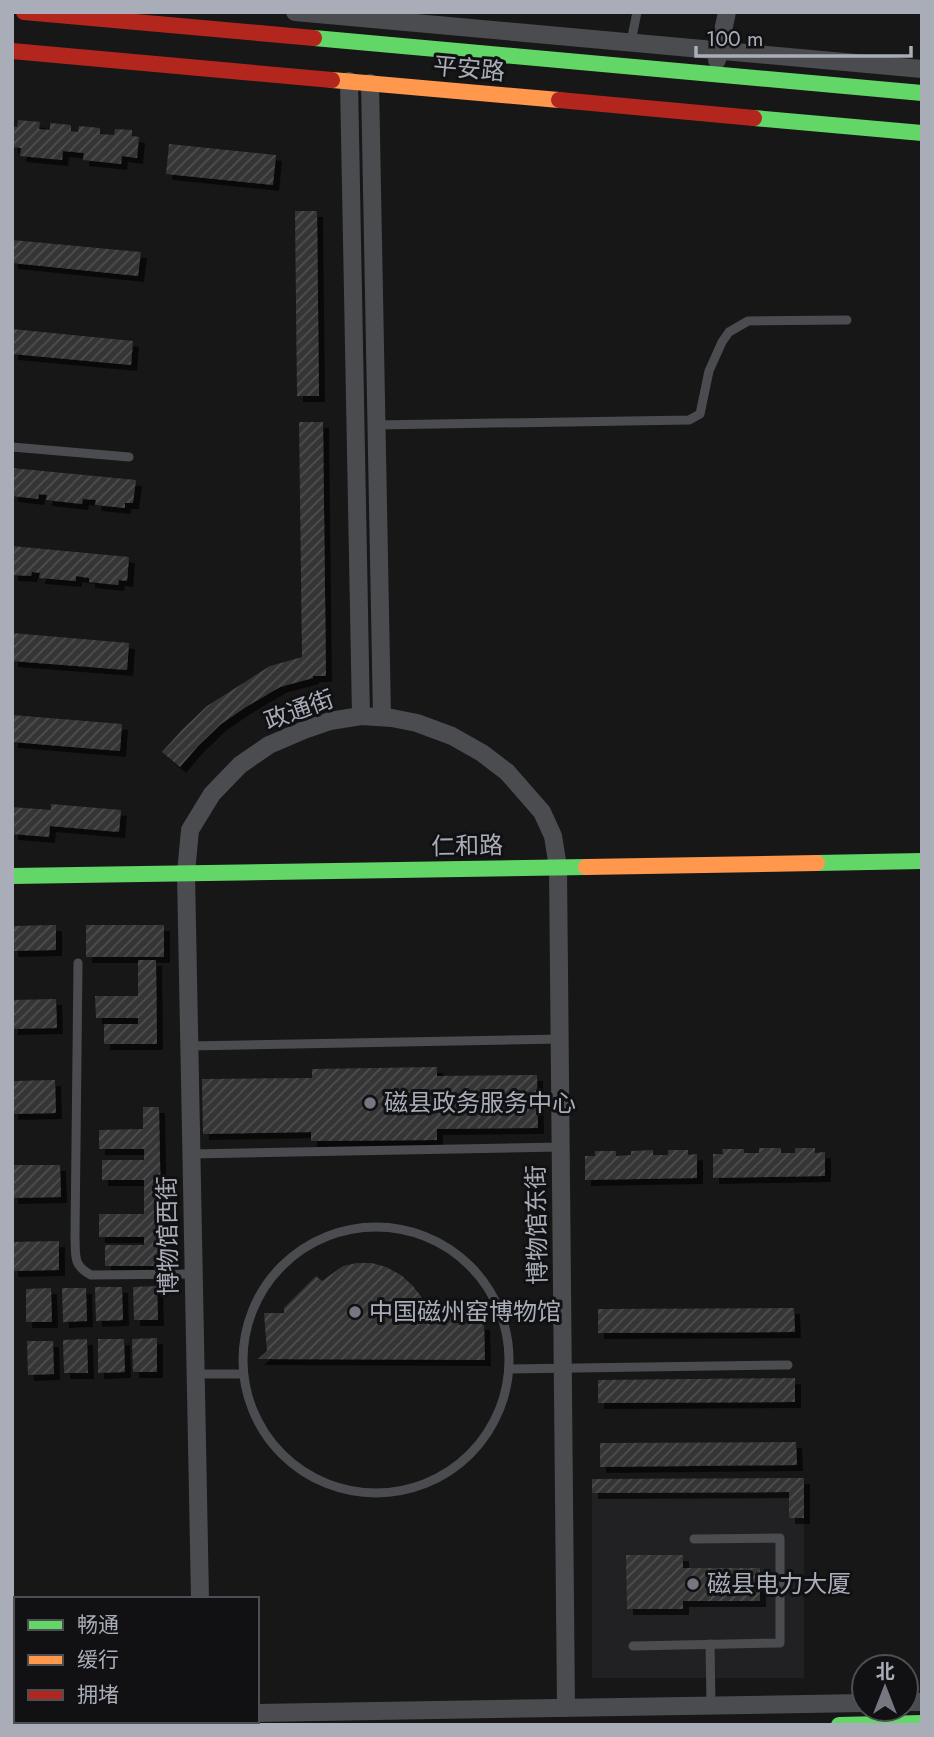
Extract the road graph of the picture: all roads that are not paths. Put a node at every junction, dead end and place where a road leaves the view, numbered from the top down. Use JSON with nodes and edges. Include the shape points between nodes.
{"nodes":[{"id":1,"x":24,"y":12,"type":"edge"},
{"id":2,"x":295,"y":12,"type":"edge"},
{"id":3,"x":637,"y":12,"type":"edge"},
{"id":4,"x":727,"y":12,"type":"edge"},
{"id":5,"x":219,"y":21,"type":"edge"},
{"id":6,"x":631,"y":42,"type":"junction"},
{"id":7,"x":719,"y":50,"type":"junction"},
{"id":8,"x":12,"y":51,"type":"edge"},
{"id":9,"x":922,"y":69,"type":"edge"},
{"id":10,"x":715,"y":74,"type":"junction"},
{"id":11,"x":349,"y":81,"type":"junction"},
{"id":12,"x":370,"y":83,"type":"junction"},
{"id":13,"x":922,"y":93,"type":"edge"},
{"id":14,"x":922,"y":133,"type":"edge"},
{"id":15,"x":848,"y":320,"type":"dead end"},
{"id":16,"x":376,"y":425,"type":"junction"},
{"id":17,"x":12,"y":447,"type":"edge"},
{"id":18,"x":129,"y":457,"type":"dead end"},
{"id":19,"x":361,"y":716,"type":"junction"},
{"id":20,"x":382,"y":717,"type":"junction"},
{"id":21,"x":922,"y":861,"type":"edge"},
{"id":22,"x":558,"y":867,"type":"junction"},
{"id":23,"x":186,"y":873,"type":"junction"},
{"id":24,"x":12,"y":876,"type":"edge"},
{"id":25,"x":78,"y":963,"type":"dead end"},
{"id":26,"x":559,"y":1040,"type":"junction"},
{"id":27,"x":189,"y":1046,"type":"junction"},
{"id":28,"x":561,"y":1147,"type":"junction"},
{"id":29,"x":191,"y":1154,"type":"junction"},
{"id":30,"x":194,"y":1274,"type":"junction"},
{"id":31,"x":788,"y":1365,"type":"dead end"},
{"id":32,"x":563,"y":1367,"type":"junction"},
{"id":33,"x":509,"y":1369,"type":"junction"},
{"id":34,"x":195,"y":1374,"type":"junction"},
{"id":35,"x":243,"y":1374,"type":"junction"},
{"id":36,"x":694,"y":1539,"type":"dead end"},
{"id":37,"x":200,"y":1597,"type":"edge"},
{"id":38,"x":710,"y":1644,"type":"junction"},
{"id":39,"x":633,"y":1646,"type":"dead end"},
{"id":40,"x":850,"y":1703,"type":"edge"},
{"id":41,"x":711,"y":1705,"type":"junction"},
{"id":42,"x":566,"y":1708,"type":"junction"},
{"id":43,"x":259,"y":1713,"type":"edge"},
{"id":44,"x":922,"y":1723,"type":"edge"},
{"id":45,"x":839,"y":1725,"type":"edge"}],
"edges":[{"from":1,"to":5,"type":"main road"},
{"from":2,"to":6,"type":"street"},
{"from":3,"to":6,"type":"lane"},
{"from":4,"to":7,"type":"street"},
{"from":5,"to":10,"type":"main road"},
{"from":6,"to":7,"type":"street"},
{"from":7,"to":9,"type":"street"},
{"from":7,"to":10,"type":"street"},
{"from":8,"to":11,"type":"main road","name":"平安路"},
{"from":10,"to":13,"type":"main road"},
{"from":11,"to":12,"type":"main road","name":"平安路"},
{"from":11,"to":19,"type":"street"},
{"from":12,"to":14,"type":"main road","name":"平安路"},
{"from":12,"to":16,"type":"street"},
{"from":15,"to":16,"type":"lane","via":[[748,321],[729,332],[709,371],[699,414],[688,420]]},
{"from":16,"to":20,"type":"street"},
{"from":17,"to":18,"type":"lane"},
{"from":19,"to":20,"type":"street","name":"政通街"},
{"from":19,"to":23,"type":"street","name":"政通街","via":[[304,730],[240,765],[212,794],[190,830]]},
{"from":20,"to":22,"type":"street","name":"政通街","via":[[452,736],[506,772],[542,812],[553,836]]},
{"from":21,"to":22,"type":"main road","name":"仁和路"},
{"from":22,"to":23,"type":"main road","name":"仁和路"},
{"from":22,"to":26,"type":"street","name":"博物馆东街"},
{"from":23,"to":24,"type":"main road","name":"仁和路"},
{"from":23,"to":27,"type":"street","name":"博物馆西街"},
{"from":25,"to":30,"type":"lane","via":[[76,1263],[91,1275]]},
{"from":26,"to":27,"type":"lane"},
{"from":26,"to":28,"type":"street","name":"博物馆东街"},
{"from":27,"to":29,"type":"street","name":"博物馆西街"},
{"from":28,"to":29,"type":"lane"},
{"from":28,"to":32,"type":"street","name":"博物馆东街"},
{"from":29,"to":30,"type":"street","name":"博物馆西街"},
{"from":30,"to":34,"type":"street","name":"博物馆西街"},
{"from":31,"to":32,"type":"lane"},
{"from":32,"to":33,"type":"lane"},
{"from":32,"to":42,"type":"street","name":"博物馆东街"},
{"from":33,"to":35,"type":"lane","via":[[496,1417],[474,1451],[451,1471],[424,1485],[374,1493],[334,1486],[306,1474],[282,1455],[263,1431]]},
{"from":33,"to":35,"type":"lane","via":[[503,1320],[490,1291],[469,1265],[444,1246],[414,1233],[365,1228],[311,1245],[290,1258],[268,1282],[247,1326]]},
{"from":34,"to":35,"type":"lane"},
{"from":34,"to":37,"type":"street","name":"博物馆西街"},
{"from":36,"to":38,"type":"lane","via":[[779,1538],[780,1643]]},
{"from":38,"to":39,"type":"lane"},
{"from":38,"to":41,"type":"lane"},
{"from":40,"to":41,"type":"street"},
{"from":41,"to":42,"type":"street"},
{"from":42,"to":43,"type":"street"},
{"from":44,"to":45,"type":"main road"}]}
